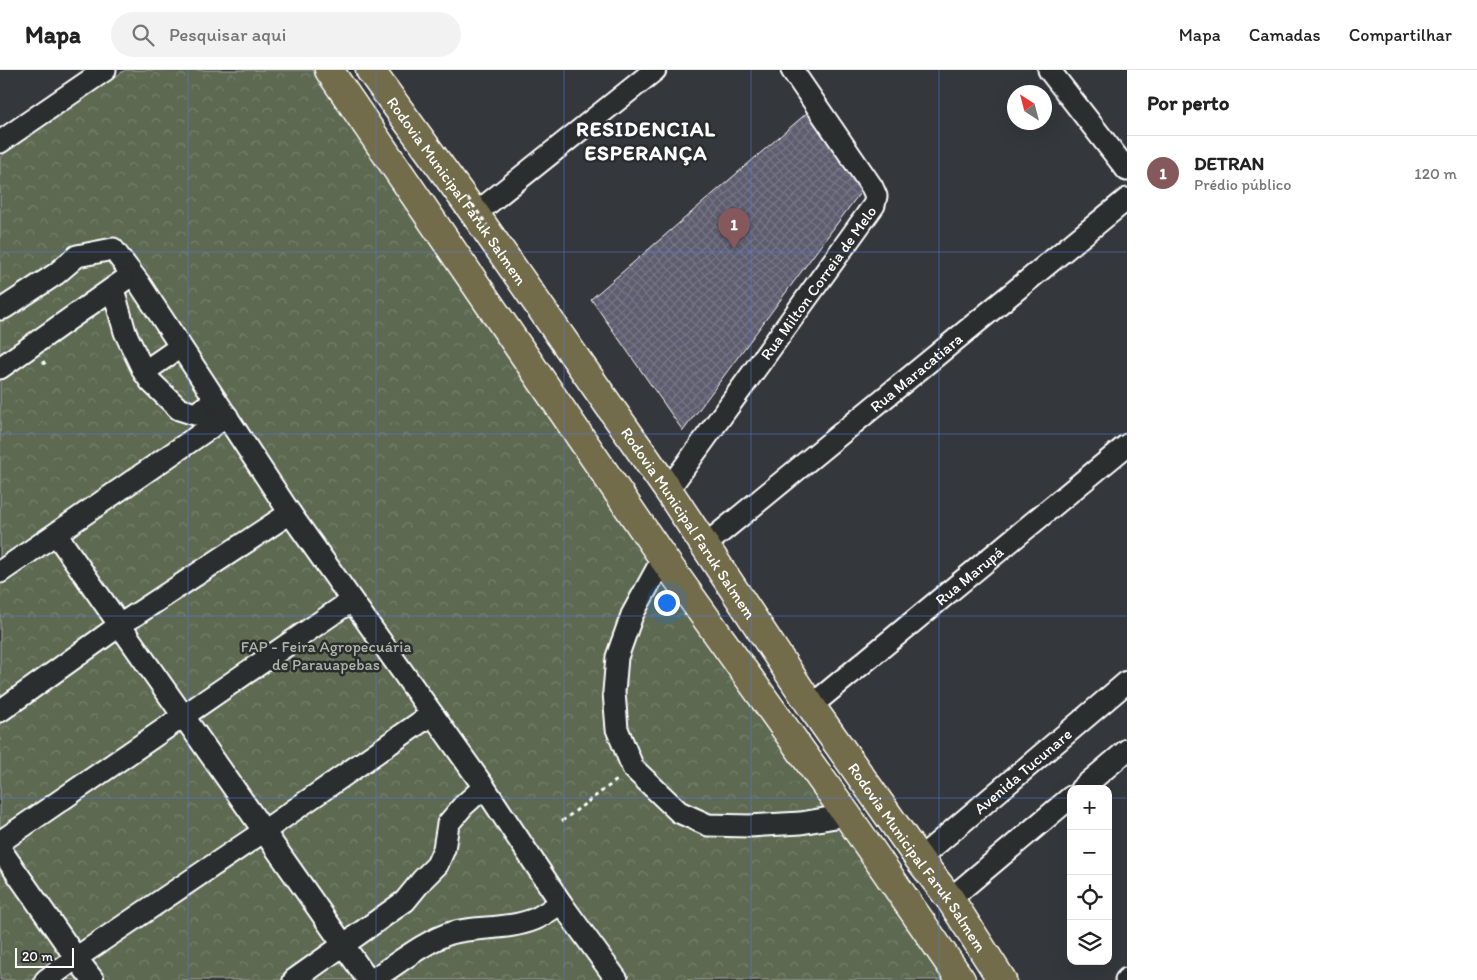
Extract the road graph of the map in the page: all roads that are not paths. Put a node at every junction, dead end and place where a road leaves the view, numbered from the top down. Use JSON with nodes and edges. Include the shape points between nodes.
{"nodes":[{"id":1,"x":105,"y":70,"type":"edge"},
{"id":2,"x":329,"y":70,"type":"edge"},
{"id":3,"x":370,"y":70,"type":"edge"},
{"id":4,"x":655,"y":70,"type":"edge"},
{"id":5,"x":792,"y":70,"type":"edge"},
{"id":6,"x":1049,"y":70,"type":"edge"},
{"id":7,"x":0,"y":142,"type":"edge"},
{"id":8,"x":1127,"y":170,"type":"edge"},
{"id":9,"x":1127,"y":200,"type":"edge"},
{"id":10,"x":477,"y":212,"type":"junction"},
{"id":11,"x":134,"y":277,"type":"junction"},
{"id":12,"x":112,"y":290,"type":"junction"},
{"id":13,"x":0,"y":309,"type":"edge"},
{"id":14,"x":180,"y":347,"type":"junction"},
{"id":15,"x":0,"y":368,"type":"edge"},
{"id":16,"x":144,"y":372,"type":"junction"},
{"id":17,"x":221,"y":408,"type":"junction"},
{"id":18,"x":1127,"y":445,"type":"edge"},
{"id":19,"x":668,"y":490,"type":"junction"},
{"id":20,"x":290,"y":513,"type":"junction"},
{"id":21,"x":56,"y":534,"type":"junction"},
{"id":22,"x":704,"y":546,"type":"junction"},
{"id":23,"x":663,"y":558,"type":"junction"},
{"id":24,"x":0,"y":572,"type":"edge"},
{"id":25,"x":351,"y":601,"type":"junction"},
{"id":26,"x":120,"y":626,"type":"junction"},
{"id":27,"x":1127,"y":682,"type":"edge"},
{"id":28,"x":811,"y":706,"type":"junction"},
{"id":29,"x":0,"y":711,"type":"edge"},
{"id":30,"x":432,"y":714,"type":"junction"},
{"id":31,"x":183,"y":717,"type":"junction"},
{"id":32,"x":1127,"y":750,"type":"edge"},
{"id":33,"x":855,"y":769,"type":"junction"},
{"id":34,"x":1086,"y":785,"type":"edge"},
{"id":35,"x":484,"y":787,"type":"junction"},
{"id":36,"x":828,"y":789,"type":"junction"},
{"id":37,"x":1067,"y":800,"type":"edge"},
{"id":38,"x":847,"y":815,"type":"junction"},
{"id":39,"x":264,"y":831,"type":"junction"},
{"id":40,"x":0,"y":842,"type":"edge"},
{"id":41,"x":0,"y":848,"type":"edge"},
{"id":42,"x":919,"y":859,"type":"junction"},
{"id":43,"x":950,"y":899,"type":"junction"},
{"id":44,"x":561,"y":903,"type":"junction"},
{"id":45,"x":342,"y":946,"type":"junction"},
{"id":46,"x":76,"y":958,"type":"junction"},
{"id":47,"x":46,"y":980,"type":"edge"},
{"id":48,"x":93,"y":980,"type":"edge"},
{"id":49,"x":294,"y":980,"type":"edge"},
{"id":50,"x":370,"y":980,"type":"edge"},
{"id":51,"x":617,"y":980,"type":"edge"},
{"id":52,"x":960,"y":980,"type":"edge"},
{"id":53,"x":1002,"y":980,"type":"edge"}],
"edges":[{"from":1,"to":7,"type":"street"},
{"from":2,"to":23,"type":"main road","name":"Rodovia Municipal Faruk Salmem"},
{"from":3,"to":10,"type":"main road","name":"Rodovia Municipal Faruk Salmem"},
{"from":4,"to":10,"type":"street"},
{"from":5,"to":19,"type":"street","name":"Rua Milton Correia de Melo","via":[[872,187],[876,196],[874,205]]},
{"from":6,"to":8,"type":"street"},
{"from":9,"to":22,"type":"street","name":"Rua Maracatiara"},
{"from":10,"to":19,"type":"main road","name":"Rodovia Municipal Faruk Salmem"},
{"from":11,"to":12,"type":"street","via":[[126,278]]},
{"from":11,"to":13,"type":"street","via":[[113,249],[93,252],[77,256],[56,274]]},
{"from":11,"to":14,"type":"street"},
{"from":12,"to":15,"type":"street"},
{"from":12,"to":16,"type":"street","via":[[125,332]]},
{"from":14,"to":16,"type":"street"},
{"from":14,"to":17,"type":"street"},
{"from":16,"to":17,"type":"street","via":[[179,409],[195,414]]},
{"from":17,"to":20,"type":"street"},
{"from":17,"to":21,"type":"street"},
{"from":18,"to":28,"type":"street","name":"Rua Marupá"},
{"from":19,"to":22,"type":"main road","name":"Rodovia Municipal Faruk Salmem"},
{"from":20,"to":25,"type":"street"},
{"from":20,"to":26,"type":"street"},
{"from":21,"to":24,"type":"street"},
{"from":21,"to":26,"type":"street"},
{"from":22,"to":28,"type":"main road","name":"Rodovia Municipal Faruk Salmem"},
{"from":23,"to":36,"type":"main road","name":"Rodovia Municipal Faruk Salmem"},
{"from":23,"to":38,"type":"street","via":[[632,615],[617,657],[614,692],[617,728],[633,768],[679,812],[708,825],[801,823]]},
{"from":25,"to":30,"type":"street"},
{"from":25,"to":31,"type":"street"},
{"from":26,"to":29,"type":"street"},
{"from":26,"to":31,"type":"street"},
{"from":27,"to":42,"type":"street","name":"Avenida Tucunare"},
{"from":28,"to":33,"type":"main road","name":"Rodovia Municipal Faruk Salmem"},
{"from":30,"to":35,"type":"street"},
{"from":30,"to":39,"type":"street"},
{"from":31,"to":39,"type":"street"},
{"from":31,"to":40,"type":"street"},
{"from":32,"to":34,"type":"street"},
{"from":33,"to":36,"type":"main road"},
{"from":33,"to":42,"type":"main road","name":"Rodovia Municipal Faruk Salmem"},
{"from":35,"to":44,"type":"street"},
{"from":35,"to":45,"type":"street","via":[[448,824],[444,849],[437,864],[405,901]]},
{"from":36,"to":38,"type":"main road","name":"Rodovia Municipal Faruk Salmem"},
{"from":37,"to":43,"type":"street"},
{"from":38,"to":52,"type":"main road","name":"Rodovia Municipal Faruk Salmem"},
{"from":39,"to":45,"type":"street"},
{"from":39,"to":46,"type":"street"},
{"from":41,"to":46,"type":"street"},
{"from":42,"to":43,"type":"main road","name":"Rodovia Municipal Faruk Salmem"},
{"from":43,"to":53,"type":"main road","name":"Rodovia Municipal Faruk Salmem"},
{"from":44,"to":50,"type":"street","via":[[535,919],[468,930],[435,940]]},
{"from":44,"to":51,"type":"street"},
{"from":45,"to":49,"type":"street"},
{"from":45,"to":50,"type":"street"},
{"from":46,"to":47,"type":"street"},
{"from":46,"to":48,"type":"street"}]}
